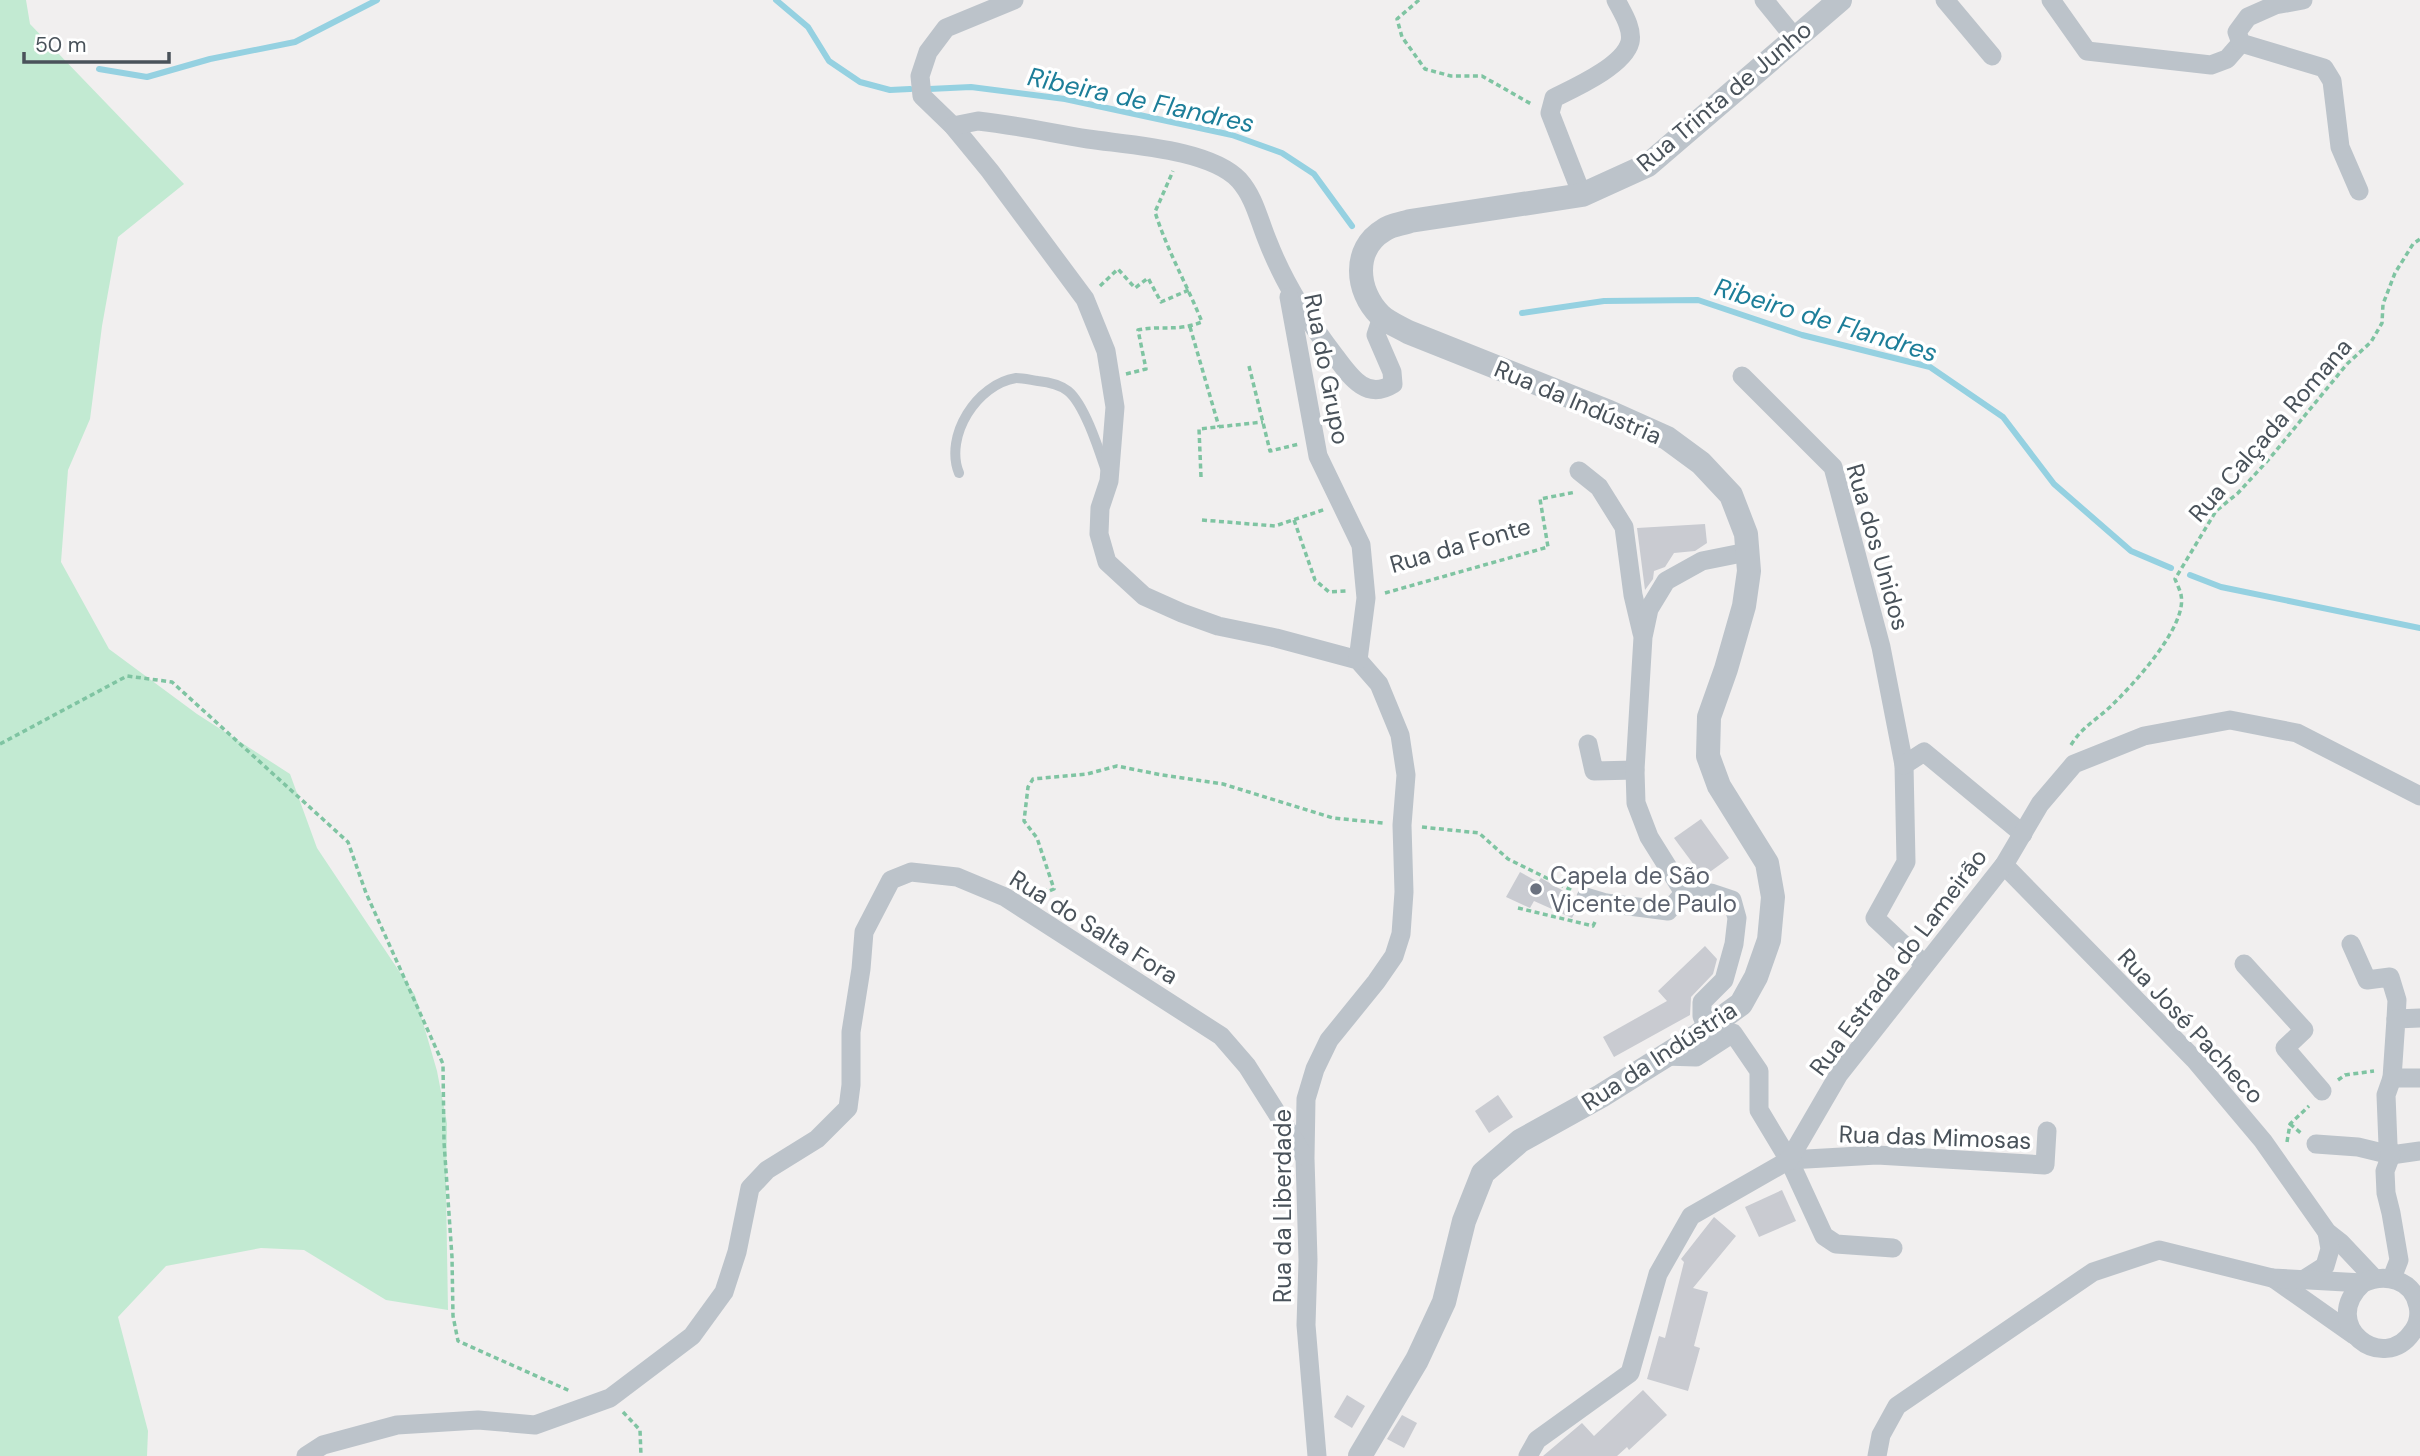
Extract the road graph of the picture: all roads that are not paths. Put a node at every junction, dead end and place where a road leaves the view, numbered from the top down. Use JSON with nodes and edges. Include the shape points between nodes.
{"nodes":[{"id":1,"x":1014,"y":0,"type":"edge"},
{"id":2,"x":1616,"y":0,"type":"edge"},
{"id":3,"x":1764,"y":0,"type":"edge"},
{"id":4,"x":1840,"y":0,"type":"edge"},
{"id":5,"x":1945,"y":0,"type":"edge"},
{"id":6,"x":2051,"y":0,"type":"edge"},
{"id":7,"x":2303,"y":0,"type":"edge"},
{"id":8,"x":1795,"y":38,"type":"junction"},
{"id":9,"x":2241,"y":43,"type":"junction"},
{"id":10,"x":1992,"y":56,"type":"dead end"},
{"id":11,"x":953,"y":126,"type":"junction"},
{"id":12,"x":2359,"y":191,"type":"dead end"},
{"id":13,"x":1582,"y":195,"type":"junction"},
{"id":14,"x":1365,"y":247,"type":"joint"},
{"id":15,"x":1286,"y":280,"type":"junction"},
{"id":16,"x":1382,"y":317,"type":"junction"},
{"id":17,"x":1742,"y":376,"type":"dead end"},
{"id":18,"x":1579,"y":471,"type":"dead end"},
{"id":19,"x":959,"y":472,"type":"dead end"},
{"id":20,"x":1110,"y":481,"type":"junction"},
{"id":21,"x":1747,"y":552,"type":"junction"},
{"id":22,"x":1643,"y":637,"type":"junction"},
{"id":23,"x":1358,"y":660,"type":"junction"},
{"id":24,"x":1588,"y":744,"type":"dead end"},
{"id":25,"x":1904,"y":765,"type":"junction"},
{"id":26,"x":1635,"y":770,"type":"junction"},
{"id":27,"x":2420,"y":796,"type":"edge"},
{"id":28,"x":2023,"y":834,"type":"junction"},
{"id":29,"x":2004,"y":865,"type":"junction"},
{"id":30,"x":1684,"y":893,"type":"junction"},
{"id":31,"x":1586,"y":897,"type":"road end"},
{"id":32,"x":2351,"y":944,"type":"dead end"},
{"id":33,"x":1924,"y":964,"type":"junction"},
{"id":34,"x":2244,"y":964,"type":"dead end"},
{"id":35,"x":2420,"y":1018,"type":"edge"},
{"id":36,"x":2396,"y":1019,"type":"junction"},
{"id":37,"x":1707,"y":1028,"type":"junction"},
{"id":38,"x":1664,"y":1056,"type":"junction"},
{"id":39,"x":2392,"y":1078,"type":"junction"},
{"id":40,"x":2420,"y":1078,"type":"edge"},
{"id":41,"x":2322,"y":1091,"type":"road end"},
{"id":42,"x":2047,"y":1131,"type":"dead end"},
{"id":43,"x":2316,"y":1144,"type":"dead end"},
{"id":44,"x":2420,"y":1151,"type":"edge"},
{"id":45,"x":2391,"y":1155,"type":"junction"},
{"id":46,"x":1305,"y":1158,"type":"junction"},
{"id":47,"x":1789,"y":1160,"type":"junction"},
{"id":48,"x":2327,"y":1232,"type":"junction"},
{"id":49,"x":1893,"y":1248,"type":"dead end"},
{"id":50,"x":2272,"y":1278,"type":"junction"},
{"id":51,"x":2303,"y":1280,"type":"junction"},
{"id":52,"x":2376,"y":1280,"type":"junction"},
{"id":53,"x":2354,"y":1335,"type":"junction"},
{"id":54,"x":306,"y":1456,"type":"edge"},
{"id":55,"x":1317,"y":1456,"type":"edge"},
{"id":56,"x":1360,"y":1456,"type":"edge"},
{"id":57,"x":1528,"y":1456,"type":"edge"},
{"id":58,"x":1877,"y":1456,"type":"edge"}],
"edges":[{"from":1,"to":11,"type":"street","via":[[946,28],[928,52],[920,76],[922,96]]},
{"from":2,"to":13,"type":"street","via":[[1629,27],[1630,43],[1620,58],[1591,79],[1554,98],[1550,113]]},
{"from":3,"to":8,"type":"street"},
{"from":4,"to":8,"type":"street","name":"Rua Trinta de Junho"},
{"from":5,"to":10,"type":"street"},
{"from":6,"to":9,"type":"street","via":[[2087,51],[2211,65],[2227,59]]},
{"from":7,"to":9,"type":"street","via":[[2248,17],[2237,32]]},
{"from":8,"to":13,"type":"street","name":"Rua Trinta de Junho","via":[[1648,164]]},
{"from":9,"to":12,"type":"street","via":[[2324,68],[2332,81],[2340,147]]},
{"from":11,"to":15,"type":"street","via":[[978,121],[1033,128],[1166,149],[1209,161],[1238,179],[1256,207]]},
{"from":11,"to":20,"type":"street","via":[[1085,299],[1112,378],[1115,407]]},
{"from":13,"to":14,"type":"street","name":"Rua Trinta de Junho","via":[[1410,221],[1384,230]]},
{"from":14,"to":16,"type":"street","name":"Rua da Indústria","via":[[1359,275],[1367,299]]},
{"from":15,"to":16,"type":"street","via":[[1310,325],[1351,378],[1368,389],[1384,390],[1393,384],[1376,335]]},
{"from":15,"to":23,"type":"street","name":"Rua do Grupo","via":[[1318,456],[1360,545],[1365,591]]},
{"from":16,"to":21,"type":"street","name":"Rua da Indústria","via":[[1408,332],[1667,438],[1701,463],[1731,495],[1746,534]]},
{"from":17,"to":25,"type":"street","name":"Rua dos Unidos","via":[[1833,467],[1881,647]]},
{"from":18,"to":22,"type":"street","via":[[1599,488],[1624,527]]},
{"from":19,"to":20,"type":"lane","via":[[958,433],[966,416],[976,402],[1017,378],[1051,382],[1069,392],[1085,416]]},
{"from":20,"to":23,"type":"street","via":[[1100,508],[1099,534],[1107,562],[1144,596],[1218,626]]},
{"from":21,"to":22,"type":"street","via":[[1702,561],[1666,581],[1649,609]]},
{"from":21,"to":37,"type":"street","name":"Rua da Indústria","via":[[1744,606],[1709,717],[1708,756],[1719,786],[1767,863],[1773,897],[1769,940],[1752,986],[1741,1004]]},
{"from":22,"to":26,"type":"street"},
{"from":23,"to":46,"type":"street","name":"Rua da Liberdade","via":[[1379,684],[1401,735],[1406,775],[1401,934],[1394,956],[1329,1040],[1315,1069],[1306,1099]]},
{"from":24,"to":26,"type":"street","via":[[1594,771]]},
{"from":25,"to":28,"type":"street","via":[[1924,752]]},
{"from":25,"to":33,"type":"street","name":"Rua dos Unidos","via":[[1906,862],[1875,918]]},
{"from":26,"to":30,"type":"street","via":[[1636,803],[1648,837]]},
{"from":27,"to":28,"type":"street","name":"Rua Estrada do Lameirão","via":[[2297,733],[2230,720],[2144,736],[2074,764],[2040,804]]},
{"from":28,"to":29,"type":"street","name":"Rua Estrada do Lameirão"},
{"from":29,"to":33,"type":"street","name":"Rua Estrada do Lameirão"},
{"from":29,"to":48,"type":"street","name":"Rua José Pacheco","via":[[2194,1059],[2263,1141]]},
{"from":30,"to":31,"type":"street","via":[[1668,911],[1606,904]]},
{"from":30,"to":37,"type":"street","via":[[1711,893],[1732,900],[1737,918],[1724,980],[1702,1002]]},
{"from":32,"to":36,"type":"street","via":[[2367,980],[2390,977],[2397,1000]]},
{"from":33,"to":47,"type":"street","name":"Rua Estrada do Lameirão","via":[[1839,1074]]},
{"from":34,"to":41,"type":"street","via":[[2304,1030],[2286,1048]]},
{"from":35,"to":36,"type":"street"},
{"from":36,"to":39,"type":"street"},
{"from":37,"to":38,"type":"street","name":"Rua da Indústria"},
{"from":38,"to":47,"type":"street","via":[[1696,1057],[1733,1033],[1759,1071],[1759,1110]]},
{"from":38,"to":56,"type":"street","name":"Rua da Indústria","via":[[1520,1141],[1483,1173],[1464,1221],[1444,1302],[1417,1360]]},
{"from":39,"to":40,"type":"street"},
{"from":39,"to":45,"type":"street","via":[[2386,1095]]},
{"from":42,"to":47,"type":"street","name":"Rua das Mimosas","via":[[2045,1165],[1877,1155]]},
{"from":43,"to":45,"type":"street"},
{"from":44,"to":45,"type":"street"},
{"from":45,"to":52,"type":"street","via":[[2385,1171],[2386,1193],[2399,1259]]},
{"from":46,"to":54,"type":"street","name":"Rua do Salta Fora","via":[[1247,1066],[1221,1036],[993,892],[957,877],[911,872],[891,880],[864,932],[851,1032],[848,1108],[817,1139],[767,1170],[750,1188],[724,1292],[692,1336],[610,1398],[535,1425],[478,1420],[397,1425],[323,1445]]},
{"from":46,"to":55,"type":"street","name":"Rua da Liberdade","via":[[1306,1325]]},
{"from":47,"to":49,"type":"street","via":[[1824,1236],[1836,1244]]},
{"from":47,"to":57,"type":"street","via":[[1691,1216],[1658,1273],[1630,1373],[1538,1440]]},
{"from":48,"to":51,"type":"street","via":[[2330,1249],[2325,1266]]},
{"from":48,"to":52,"type":"street","name":"Rua José Pacheco"},
{"from":50,"to":51,"type":"street"},
{"from":50,"to":53,"type":"street"},
{"from":50,"to":58,"type":"street","via":[[2159,1250],[2093,1272],[1897,1406],[1881,1435]]},
{"from":51,"to":52,"type":"street"},
{"from":52,"to":53,"type":"street","via":[[2355,1290],[2349,1300],[2348,1325]]},
{"from":52,"to":53,"type":"street","name":"Rua José Pacheco","via":[[2403,1283],[2412,1292],[2418,1303],[2416,1327],[2400,1345],[2388,1349],[2364,1344]]}]}
